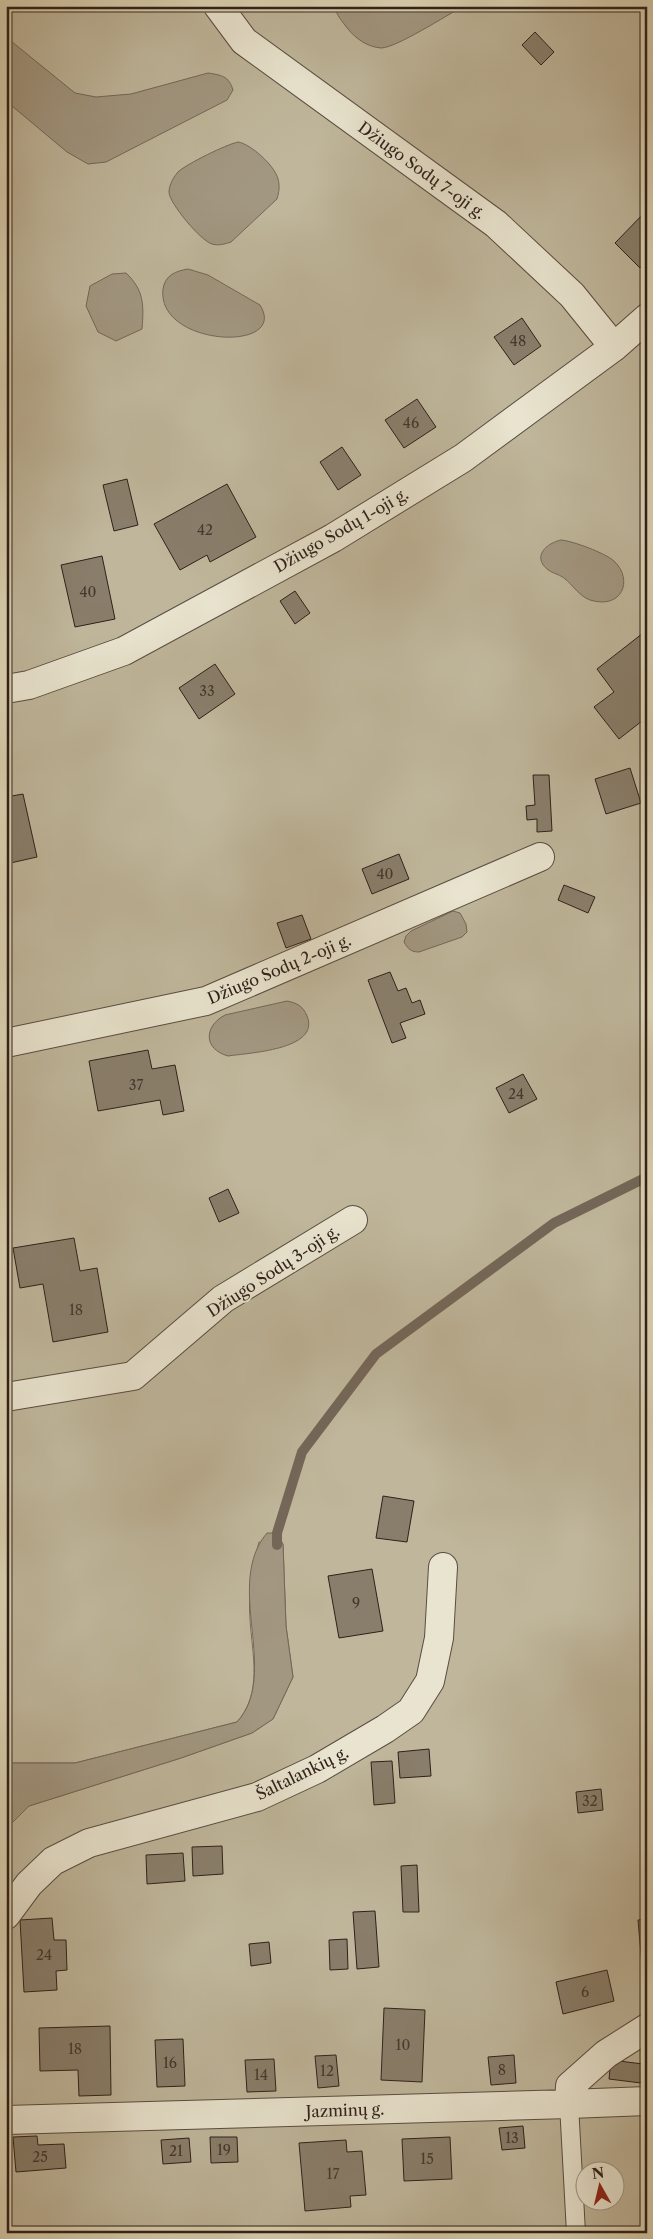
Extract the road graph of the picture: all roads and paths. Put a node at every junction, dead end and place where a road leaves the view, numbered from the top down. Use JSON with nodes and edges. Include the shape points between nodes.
{"nodes":[{"id":1,"x":218,"y":6,"type":"edge"},
{"id":2,"x":647,"y":318,"type":"edge"},
{"id":3,"x":614,"y":347,"type":"junction"},
{"id":4,"x":6,"y":689,"type":"edge"},
{"id":5,"x":540,"y":857,"type":"dead end"},
{"id":6,"x":6,"y":1042,"type":"edge"},
{"id":7,"x":353,"y":1220,"type":"dead end"},
{"id":8,"x":6,"y":1397,"type":"edge"},
{"id":9,"x":443,"y":1567,"type":"dead end"},
{"id":10,"x":6,"y":1915,"type":"edge"},
{"id":11,"x":647,"y":2028,"type":"edge"},
{"id":12,"x":647,"y":2102,"type":"edge"},
{"id":13,"x":569,"y":2104,"type":"junction"},
{"id":14,"x":6,"y":2120,"type":"edge"},
{"id":15,"x":576,"y":2233,"type":"edge"}],
"edges":[{"from":1,"to":3,"type":"street","name":"Džiugo Sodų 7-oji g.","via":[[244,41],[496,224],[572,295]]},
{"from":2,"to":3,"type":"street","name":"Džiugo Sodų 1-oji g."},
{"from":3,"to":4,"type":"street","name":"Džiugo Sodų 1-oji g.","via":[[463,458],[333,538],[124,651],[29,685]]},
{"from":5,"to":6,"type":"street","name":"Džiugo Sodų 2-oji g.","via":[[206,1001]]},
{"from":7,"to":8,"type":"street","name":"Džiugo Sodų 3-oji g.","via":[[223,1299],[133,1376]]},
{"from":9,"to":10,"type":"street","name":"Šaltalankių g.","via":[[439,1638],[430,1681],[411,1711],[317,1768],[257,1797],[82,1846],[53,1861],[29,1884]]},
{"from":11,"to":13,"type":"street","via":[[606,2054],[570,2086]]},
{"from":12,"to":13,"type":"street","name":"Jazminų g."},
{"from":13,"to":14,"type":"street","name":"Jazminų g."},
{"from":13,"to":15,"type":"lane"}]}
